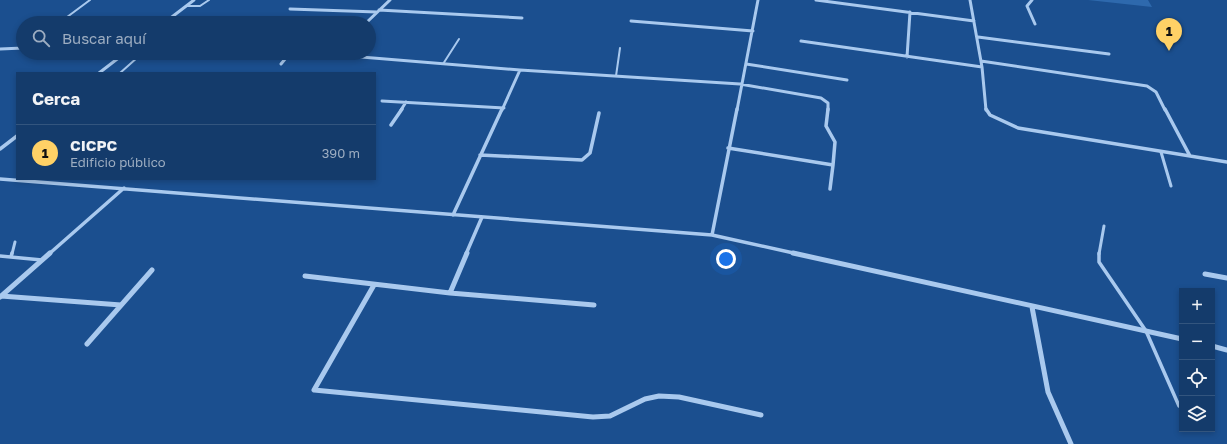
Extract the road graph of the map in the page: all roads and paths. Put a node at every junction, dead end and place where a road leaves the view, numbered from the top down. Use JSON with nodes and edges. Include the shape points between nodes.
{"nodes":[{"id":1,"x":90,"y":0,"type":"edge"},
{"id":2,"x":194,"y":0,"type":"edge"},
{"id":3,"x":209,"y":0,"type":"edge"},
{"id":4,"x":390,"y":0,"type":"edge"},
{"id":5,"x":758,"y":0,"type":"edge"},
{"id":6,"x":816,"y":0,"type":"edge"},
{"id":7,"x":970,"y":0,"type":"edge"},
{"id":8,"x":1032,"y":0,"type":"edge"},
{"id":9,"x":186,"y":6,"type":"junction"},
{"id":10,"x":290,"y":9,"type":"dead end"},
{"id":11,"x":378,"y":11,"type":"junction"},
{"id":12,"x":910,"y":12,"type":"junction"},
{"id":13,"x":68,"y":16,"type":"edge"},
{"id":14,"x":173,"y":16,"type":"edge"},
{"id":15,"x":373,"y":16,"type":"edge"},
{"id":16,"x":522,"y":18,"type":"dead end"},
{"id":17,"x":631,"y":21,"type":"dead end"},
{"id":18,"x":974,"y":21,"type":"junction"},
{"id":19,"x":1035,"y":24,"type":"dead end"},
{"id":20,"x":753,"y":30,"type":"junction"},
{"id":21,"x":978,"y":37,"type":"junction"},
{"id":22,"x":459,"y":39,"type":"dead end"},
{"id":23,"x":801,"y":41,"type":"dead end"},
{"id":24,"x":16,"y":48,"type":"edge"},
{"id":25,"x":620,"y":48,"type":"dead end"},
{"id":26,"x":0,"y":49,"type":"edge"},
{"id":27,"x":1110,"y":54,"type":"dead end"},
{"id":28,"x":907,"y":57,"type":"junction"},
{"id":29,"x":376,"y":58,"type":"edge"},
{"id":30,"x":116,"y":60,"type":"edge"},
{"id":31,"x":135,"y":60,"type":"edge"},
{"id":32,"x":284,"y":60,"type":"edge"},
{"id":33,"x":980,"y":61,"type":"junction"},
{"id":34,"x":281,"y":64,"type":"dead end"},
{"id":35,"x":443,"y":64,"type":"junction"},
{"id":36,"x":746,"y":64,"type":"junction"},
{"id":37,"x":982,"y":67,"type":"junction"},
{"id":38,"x":520,"y":70,"type":"junction"},
{"id":39,"x":100,"y":72,"type":"edge"},
{"id":40,"x":121,"y":72,"type":"edge"},
{"id":41,"x":616,"y":76,"type":"junction"},
{"id":42,"x":847,"y":80,"type":"dead end"},
{"id":43,"x":740,"y":84,"type":"junction"},
{"id":44,"x":382,"y":101,"type":"dead end"},
{"id":45,"x":406,"y":102,"type":"junction"},
{"id":46,"x":504,"y":108,"type":"junction"},
{"id":47,"x":599,"y":113,"type":"dead end"},
{"id":48,"x":391,"y":125,"type":"dead end"},
{"id":49,"x":16,"y":137,"type":"edge"},
{"id":50,"x":728,"y":148,"type":"junction"},
{"id":51,"x":0,"y":149,"type":"edge"},
{"id":52,"x":1161,"y":152,"type":"junction"},
{"id":53,"x":480,"y":155,"type":"junction"},
{"id":54,"x":1190,"y":156,"type":"junction"},
{"id":55,"x":1227,"y":162,"type":"edge"},
{"id":56,"x":833,"y":165,"type":"junction"},
{"id":57,"x":0,"y":179,"type":"edge"},
{"id":58,"x":1171,"y":186,"type":"dead end"},
{"id":59,"x":124,"y":188,"type":"junction"},
{"id":60,"x":830,"y":189,"type":"dead end"},
{"id":61,"x":453,"y":215,"type":"junction"},
{"id":62,"x":482,"y":217,"type":"junction"},
{"id":63,"x":1104,"y":226,"type":"dead end"},
{"id":64,"x":712,"y":235,"type":"junction"},
{"id":65,"x":15,"y":242,"type":"dead end"},
{"id":66,"x":0,"y":256,"type":"edge"},
{"id":67,"x":11,"y":257,"type":"junction"},
{"id":68,"x":43,"y":260,"type":"junction"},
{"id":69,"x":152,"y":270,"type":"dead end"},
{"id":70,"x":1205,"y":274,"type":"dead end"},
{"id":71,"x":305,"y":276,"type":"dead end"},
{"id":72,"x":1227,"y":278,"type":"edge"},
{"id":73,"x":374,"y":284,"type":"junction"},
{"id":74,"x":450,"y":293,"type":"junction"},
{"id":75,"x":1,"y":297,"type":"edge"},
{"id":76,"x":121,"y":305,"type":"junction"},
{"id":77,"x":594,"y":305,"type":"dead end"},
{"id":78,"x":1032,"y":307,"type":"junction"},
{"id":79,"x":1146,"y":330,"type":"junction"},
{"id":80,"x":1179,"y":338,"type":"edge"},
{"id":81,"x":87,"y":344,"type":"dead end"},
{"id":82,"x":1215,"y":347,"type":"edge"},
{"id":83,"x":1227,"y":350,"type":"edge"},
{"id":84,"x":1179,"y":406,"type":"dead end"},
{"id":85,"x":761,"y":415,"type":"dead end"},
{"id":86,"x":1071,"y":444,"type":"edge"}],
"edges":[{"from":1,"to":13,"type":"lane"},
{"from":2,"to":9,"type":"street"},
{"from":3,"to":9,"type":"lane","via":[[200,6]]},
{"from":4,"to":11,"type":"street"},
{"from":5,"to":20,"type":"street"},
{"from":6,"to":12,"type":"street"},
{"from":7,"to":18,"type":"street"},
{"from":8,"to":19,"type":"street","via":[[1027,6]]},
{"from":9,"to":14,"type":"street"},
{"from":10,"to":11,"type":"street"},
{"from":11,"to":15,"type":"street"},
{"from":11,"to":16,"type":"street"},
{"from":12,"to":18,"type":"street"},
{"from":12,"to":28,"type":"street"},
{"from":17,"to":20,"type":"street"},
{"from":18,"to":21,"type":"street"},
{"from":20,"to":36,"type":"street"},
{"from":21,"to":27,"type":"street"},
{"from":21,"to":33,"type":"street"},
{"from":22,"to":35,"type":"lane"},
{"from":23,"to":28,"type":"street"},
{"from":24,"to":26,"type":"street"},
{"from":25,"to":41,"type":"lane"},
{"from":28,"to":37,"type":"street"},
{"from":29,"to":35,"type":"street"},
{"from":30,"to":39,"type":"street"},
{"from":31,"to":40,"type":"lane"},
{"from":32,"to":34,"type":"street"},
{"from":33,"to":37,"type":"street"},
{"from":33,"to":54,"type":"street","via":[[1146,86],[1156,92]]},
{"from":35,"to":38,"type":"street"},
{"from":36,"to":42,"type":"street"},
{"from":36,"to":43,"type":"street"},
{"from":37,"to":52,"type":"street","via":[[985,108],[990,115],[1008,125]]},
{"from":38,"to":41,"type":"street"},
{"from":38,"to":46,"type":"street"},
{"from":41,"to":43,"type":"street"},
{"from":43,"to":50,"type":"street"},
{"from":43,"to":56,"type":"street","via":[[827,101],[829,105],[826,129],[835,140]]},
{"from":44,"to":45,"type":"street"},
{"from":45,"to":46,"type":"street"},
{"from":45,"to":48,"type":"street"},
{"from":46,"to":53,"type":"street"},
{"from":47,"to":53,"type":"street","via":[[590,153],[582,160]]},
{"from":49,"to":51,"type":"street"},
{"from":50,"to":56,"type":"street"},
{"from":50,"to":64,"type":"street"},
{"from":52,"to":54,"type":"street"},
{"from":52,"to":58,"type":"lane"},
{"from":53,"to":61,"type":"street"},
{"from":54,"to":55,"type":"street"},
{"from":56,"to":60,"type":"street"},
{"from":57,"to":59,"type":"street"},
{"from":59,"to":61,"type":"street"},
{"from":59,"to":68,"type":"street"},
{"from":61,"to":62,"type":"street"},
{"from":62,"to":64,"type":"street"},
{"from":62,"to":74,"type":"street"},
{"from":63,"to":79,"type":"lane","via":[[1099,262]]},
{"from":64,"to":78,"type":"street"},
{"from":65,"to":67,"type":"lane"},
{"from":66,"to":67,"type":"lane"},
{"from":67,"to":68,"type":"lane"},
{"from":68,"to":75,"type":"street"},
{"from":69,"to":76,"type":"street"},
{"from":70,"to":72,"type":"street"},
{"from":71,"to":73,"type":"street"},
{"from":73,"to":74,"type":"street"},
{"from":73,"to":85,"type":"street","via":[[314,390],[593,417],[610,416],[645,399],[659,396],[679,397]]},
{"from":74,"to":77,"type":"street"},
{"from":75,"to":76,"type":"street"},
{"from":76,"to":81,"type":"street"},
{"from":78,"to":79,"type":"street"},
{"from":78,"to":86,"type":"street","via":[[1048,392]]},
{"from":79,"to":80,"type":"street"},
{"from":79,"to":84,"type":"lane"},
{"from":82,"to":83,"type":"street"}]}
